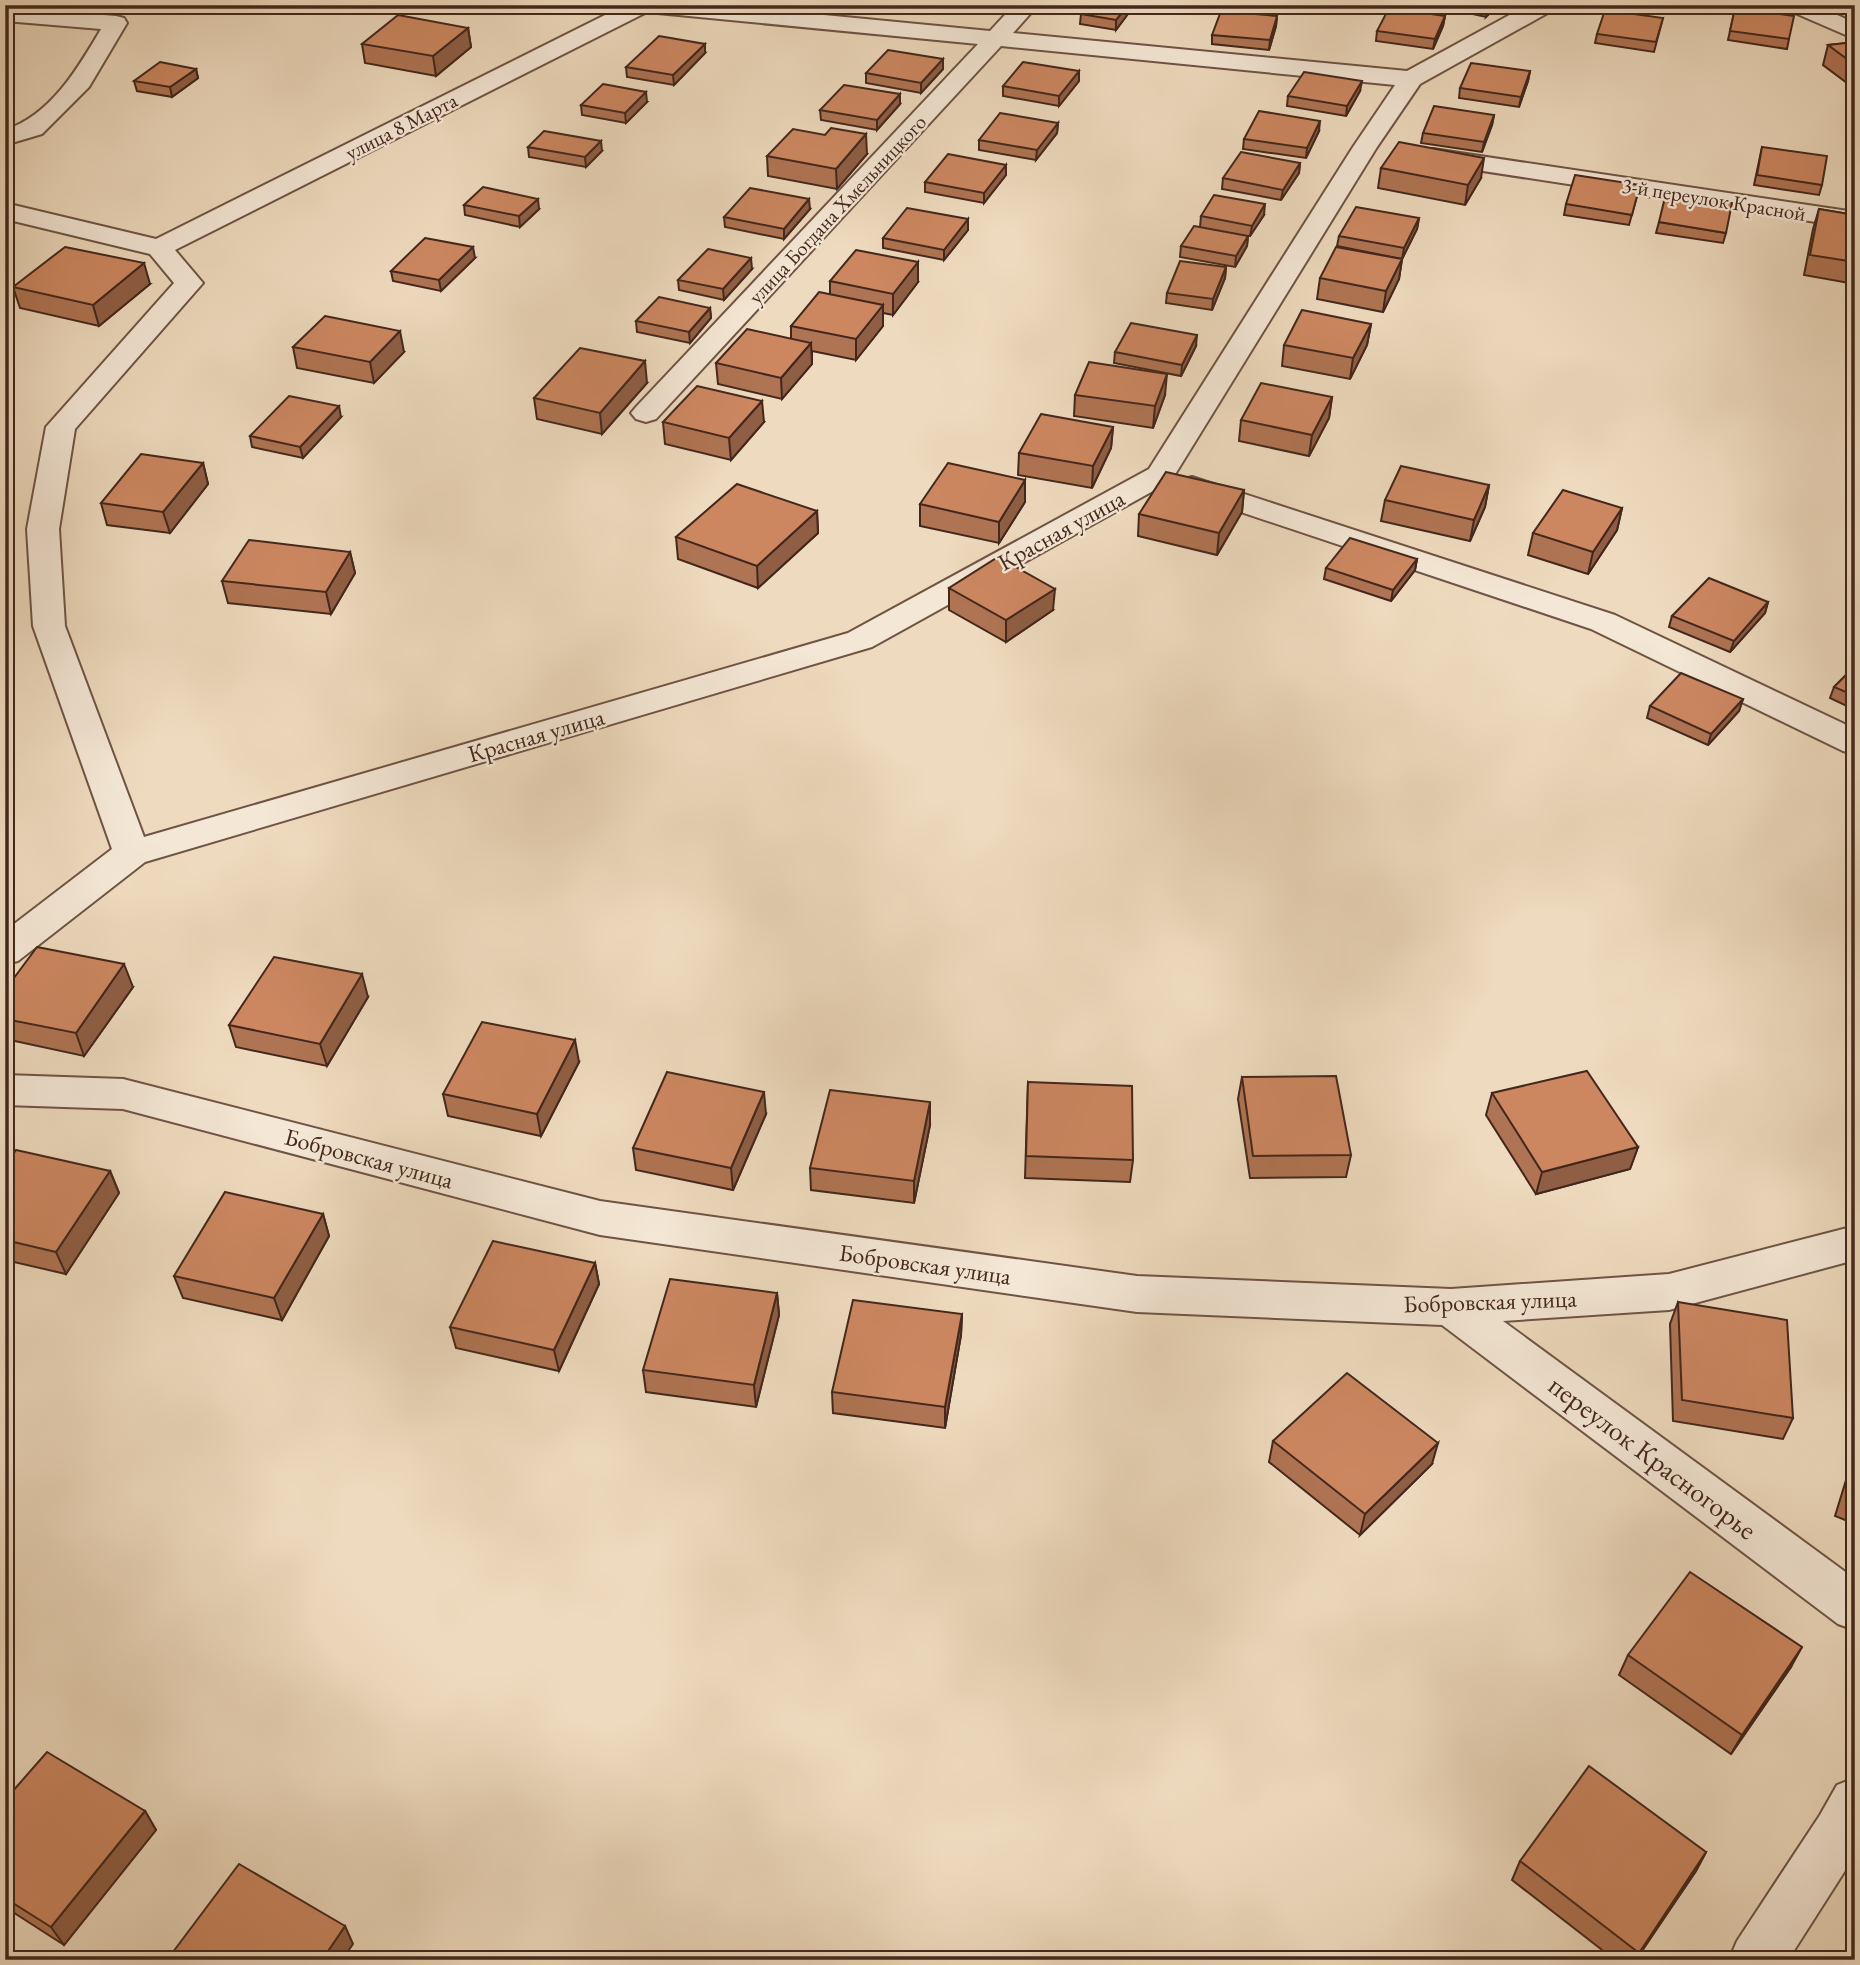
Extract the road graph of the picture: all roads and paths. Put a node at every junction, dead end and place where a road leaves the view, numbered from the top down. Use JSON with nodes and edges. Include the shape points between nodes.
{"nodes":[{"id":1,"x":645,"y":5,"type":"edge"},
{"id":2,"x":1027,"y":5,"type":"edge"},
{"id":3,"x":1545,"y":5,"type":"edge"},
{"id":4,"x":1796,"y":5,"type":"edge"},
{"id":5,"x":5,"y":14,"type":"edge"},
{"id":6,"x":1855,"y":32,"type":"edge"},
{"id":7,"x":996,"y":41,"type":"junction"},
{"id":8,"x":1411,"y":79,"type":"junction"},
{"id":9,"x":5,"y":138,"type":"edge"},
{"id":10,"x":1388,"y":150,"type":"junction"},
{"id":11,"x":5,"y":211,"type":"edge"},
{"id":12,"x":1855,"y":220,"type":"edge"},
{"id":13,"x":159,"y":248,"type":"junction"},
{"id":14,"x":646,"y":412,"type":"dead end"},
{"id":15,"x":1160,"y":475,"type":"junction"},
{"id":16,"x":1855,"y":743,"type":"edge"},
{"id":17,"x":132,"y":853,"type":"junction"},
{"id":18,"x":5,"y":951,"type":"edge"},
{"id":19,"x":5,"y":1090,"type":"edge"},
{"id":20,"x":1855,"y":1243,"type":"edge"},
{"id":21,"x":1451,"y":1307,"type":"junction"},
{"id":22,"x":1855,"y":1608,"type":"edge"},
{"id":23,"x":1850,"y":1825,"type":"edge"},
{"id":24,"x":1756,"y":1960,"type":"edge"}],
"edges":[{"from":1,"to":7,"type":"street"},
{"from":1,"to":13,"type":"street","name":"улица 8 Марта"},
{"from":2,"to":7,"type":"street","name":"улица Богдана Хмельницкого"},
{"from":3,"to":8,"type":"street","name":"Красная улица"},
{"from":4,"to":6,"type":"street"},
{"from":5,"to":9,"type":"street","via":[[116,23],[82,82],[33,129]]},
{"from":7,"to":8,"type":"street"},
{"from":7,"to":14,"type":"street","name":"улица Богдана Хмельницкого"},
{"from":8,"to":10,"type":"street","name":"Красная улица"},
{"from":10,"to":12,"type":"street","name":"3-й переулок Красной"},
{"from":10,"to":15,"type":"street","name":"Красная улица"},
{"from":11,"to":13,"type":"street"},
{"from":13,"to":17,"type":"street","via":[[189,283],[61,427],[43,529],[49,626]]},
{"from":15,"to":16,"type":"street","via":[[1603,622]]},
{"from":15,"to":17,"type":"street","name":"Красная улица","via":[[860,640]]},
{"from":17,"to":18,"type":"street"},
{"from":19,"to":21,"type":"street","name":"Бобровская улица","via":[[123,1094],[600,1218],[1137,1294]]},
{"from":20,"to":21,"type":"street","name":"Бобровская улица","via":[[1669,1292]]},
{"from":21,"to":22,"type":"street","name":"переулок Красногорье"},
{"from":23,"to":24,"type":"street"}]}
